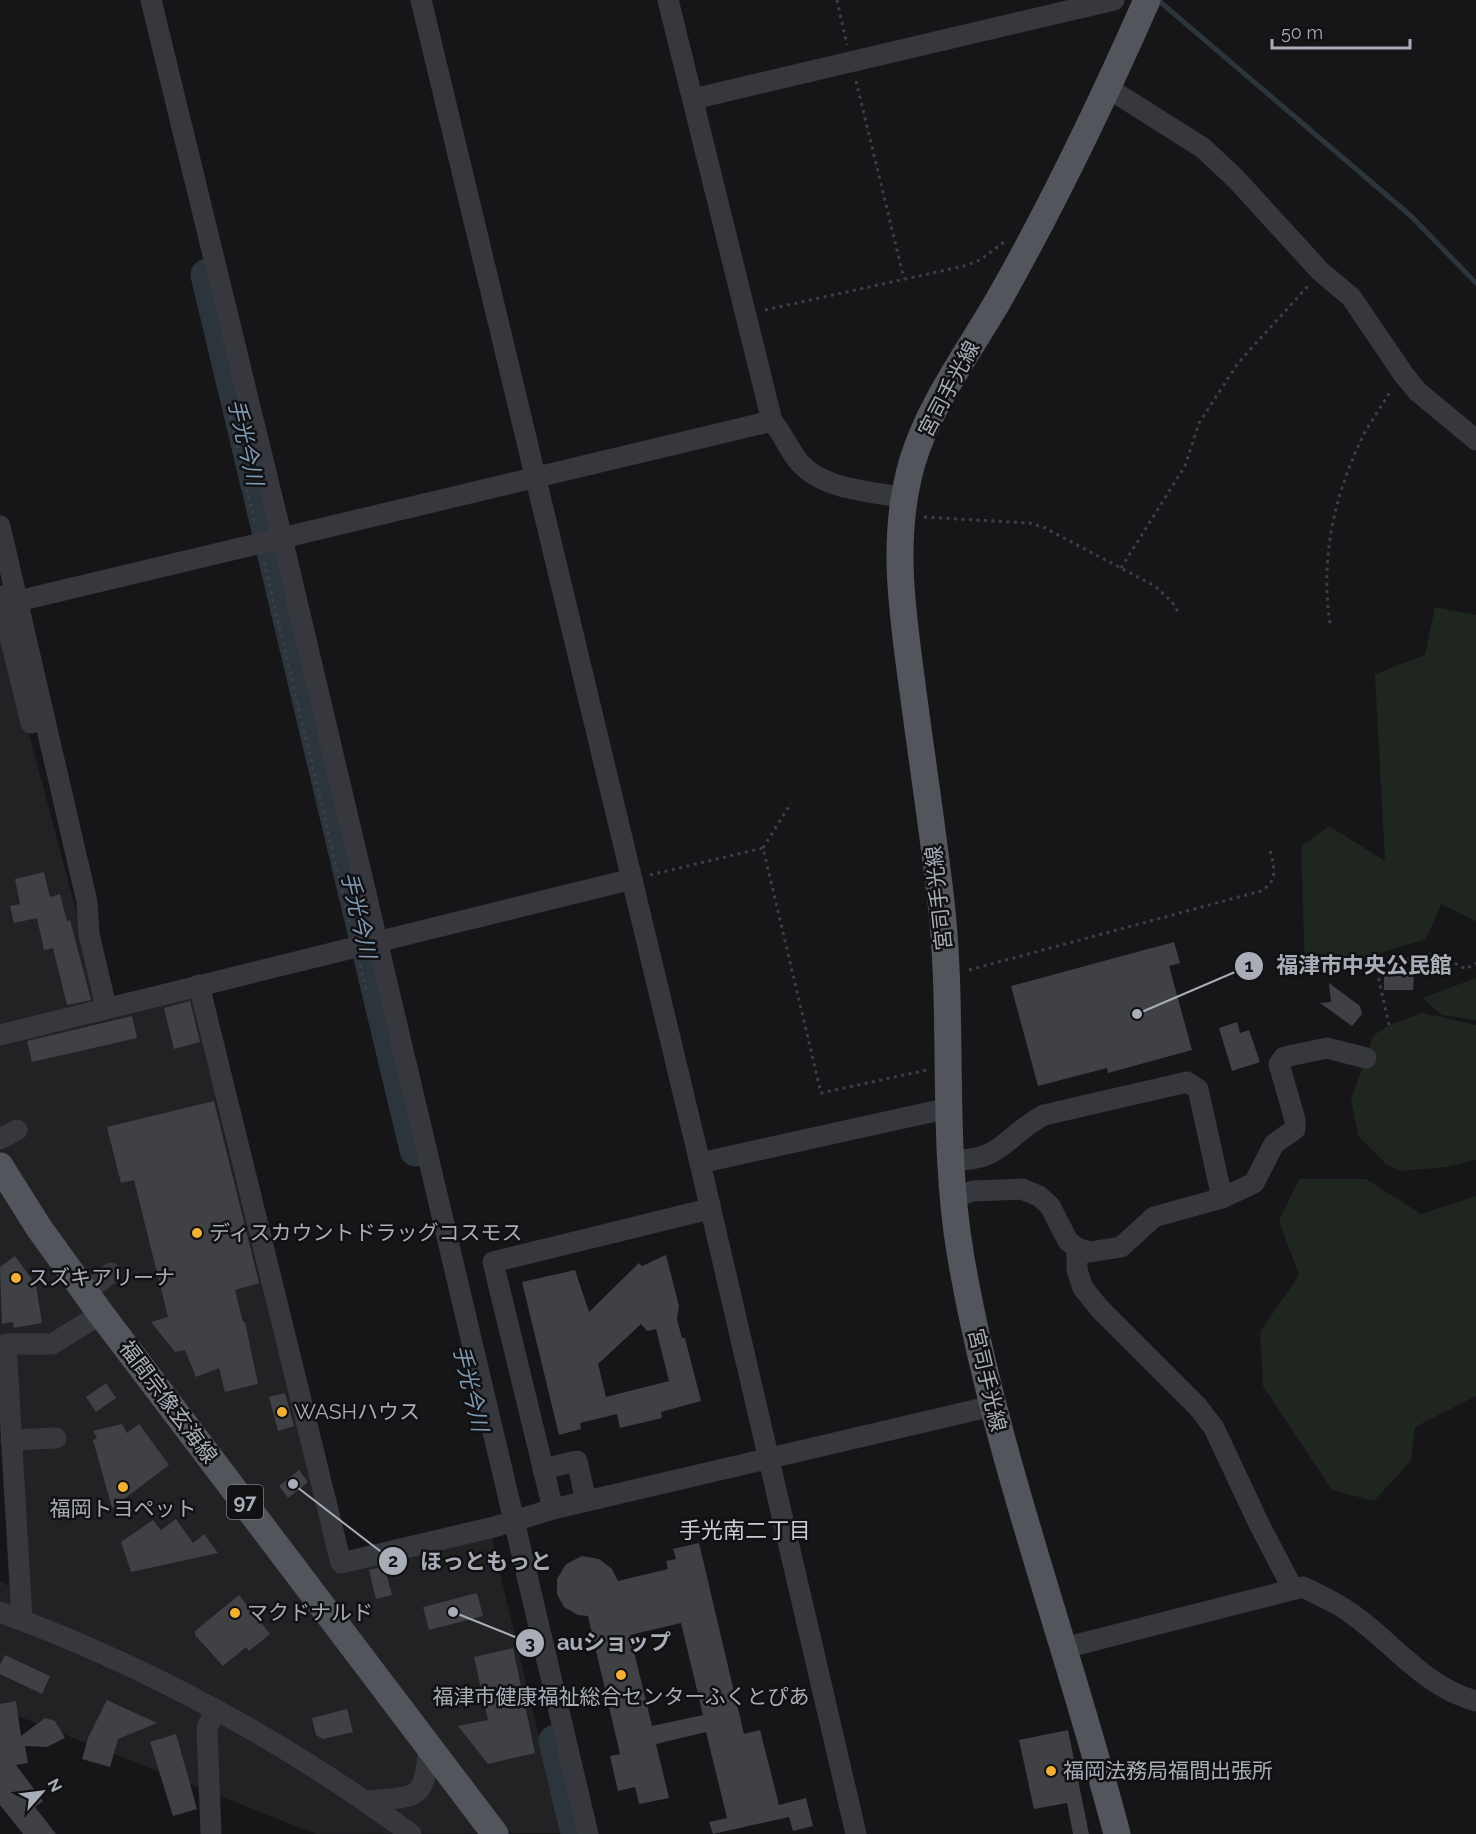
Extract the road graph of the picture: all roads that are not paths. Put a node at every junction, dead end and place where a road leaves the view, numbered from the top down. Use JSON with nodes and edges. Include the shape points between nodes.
{"nodes":[{"id":1,"x":151,"y":0,"type":"edge"},
{"id":2,"x":421,"y":0,"type":"edge"},
{"id":3,"x":668,"y":0,"type":"edge"},
{"id":4,"x":1114,"y":0,"type":"edge"},
{"id":5,"x":1148,"y":0,"type":"edge"},
{"id":6,"x":1108,"y":88,"type":"junction"},
{"id":7,"x":693,"y":99,"type":"junction"},
{"id":8,"x":772,"y":421,"type":"junction"},
{"id":9,"x":1476,"y":440,"type":"edge"},
{"id":10,"x":536,"y":479,"type":"junction"},
{"id":11,"x":903,"y":507,"type":"junction"},
{"id":12,"x":0,"y":526,"type":"edge"},
{"id":13,"x":271,"y":541,"type":"junction"},
{"id":14,"x":5,"y":601,"type":"edge"},
{"id":15,"x":632,"y":879,"type":"junction"},
{"id":16,"x":366,"y":944,"type":"junction"},
{"id":17,"x":199,"y":985,"type":"junction"},
{"id":18,"x":106,"y":1007,"type":"junction"},
{"id":19,"x":0,"y":1035,"type":"edge"},
{"id":20,"x":1366,"y":1058,"type":"dead end"},
{"id":21,"x":949,"y":1108,"type":"junction"},
{"id":22,"x":950,"y":1160,"type":"junction"},
{"id":23,"x":700,"y":1163,"type":"junction"},
{"id":24,"x":0,"y":1166,"type":"edge"},
{"id":25,"x":951,"y":1198,"type":"junction"},
{"id":26,"x":1222,"y":1198,"type":"junction"},
{"id":27,"x":709,"y":1209,"type":"junction"},
{"id":28,"x":1077,"y":1248,"type":"junction"},
{"id":29,"x":111,"y":1273,"type":"dead end"},
{"id":30,"x":85,"y":1292,"type":"junction"},
{"id":31,"x":101,"y":1314,"type":"junction"},
{"id":32,"x":992,"y":1406,"type":"junction"},
{"id":33,"x":56,"y":1438,"type":"dead end"},
{"id":34,"x":11,"y":1440,"type":"junction"},
{"id":35,"x":768,"y":1458,"type":"junction"},
{"id":36,"x":543,"y":1469,"type":"junction"},
{"id":37,"x":586,"y":1501,"type":"junction"},
{"id":38,"x":553,"y":1509,"type":"junction"},
{"id":39,"x":507,"y":1522,"type":"junction"},
{"id":40,"x":1293,"y":1589,"type":"junction"},
{"id":41,"x":0,"y":1611,"type":"edge"},
{"id":42,"x":22,"y":1620,"type":"junction"},
{"id":43,"x":1064,"y":1648,"type":"junction"},
{"id":44,"x":1476,"y":1701,"type":"edge"},
{"id":45,"x":215,"y":1709,"type":"junction"},
{"id":46,"x":429,"y":1747,"type":"junction"},
{"id":47,"x":366,"y":1801,"type":"junction"},
{"id":48,"x":211,"y":1834,"type":"edge"},
{"id":49,"x":411,"y":1834,"type":"edge"},
{"id":50,"x":495,"y":1834,"type":"edge"},
{"id":51,"x":588,"y":1834,"type":"edge"},
{"id":52,"x":856,"y":1834,"type":"edge"},
{"id":53,"x":1117,"y":1834,"type":"edge"}],
"edges":[{"from":1,"to":13,"type":"street"},
{"from":2,"to":10,"type":"street"},
{"from":3,"to":7,"type":"street"},
{"from":4,"to":7,"type":"street"},
{"from":5,"to":6,"type":"main road","name":"宮司手光線"},
{"from":6,"to":9,"type":"street","via":[[1203,148],[1236,179],[1320,271],[1351,297],[1418,392]]},
{"from":6,"to":11,"type":"main road","name":"宮司手光線","via":[[1003,293],[933,410],[913,459]]},
{"from":7,"to":8,"type":"street"},
{"from":8,"to":10,"type":"street"},
{"from":8,"to":11,"type":"street","via":[[799,463],[819,478]]},
{"from":10,"to":13,"type":"street"},
{"from":10,"to":15,"type":"street"},
{"from":11,"to":21,"type":"main road","name":"宮司手光線","via":[[898,547],[900,586],[941,898]]},
{"from":12,"to":14,"type":"street"},
{"from":13,"to":14,"type":"street"},
{"from":13,"to":16,"type":"street"},
{"from":14,"to":18,"type":"street","via":[[87,902],[89,934]]},
{"from":15,"to":16,"type":"street"},
{"from":15,"to":23,"type":"street"},
{"from":16,"to":17,"type":"street"},
{"from":16,"to":39,"type":"street"},
{"from":17,"to":18,"type":"street"},
{"from":17,"to":39,"type":"street","via":[[341,1563]]},
{"from":18,"to":19,"type":"street"},
{"from":20,"to":26,"type":"street","via":[[1327,1048],[1284,1057],[1279,1064],[1294,1129],[1274,1144],[1254,1183]]},
{"from":21,"to":22,"type":"main road","name":"宮司手光線"},
{"from":21,"to":23,"type":"street"},
{"from":22,"to":25,"type":"main road","name":"宮司手光線"},
{"from":22,"to":26,"type":"street","via":[[972,1161],[988,1155],[1044,1115],[1187,1082],[1198,1089]]},
{"from":23,"to":27,"type":"street"},
{"from":24,"to":30,"type":"main road","name":"福間宗像玄海線","number":"97"},
{"from":25,"to":28,"type":"street","via":[[973,1191],[1022,1189],[1050,1206],[1068,1241]]},
{"from":25,"to":32,"type":"main road","name":"宮司手光線"},
{"from":26,"to":28,"type":"street","via":[[1154,1217],[1121,1246],[1090,1252]]},
{"from":27,"to":35,"type":"street"},
{"from":27,"to":36,"type":"street","via":[[493,1262]]},
{"from":28,"to":40,"type":"street","via":[[1077,1270],[1083,1288],[1214,1428]]},
{"from":29,"to":30,"type":"street"},
{"from":30,"to":31,"type":"main road","name":"福間宗像玄海線","number":"97"},
{"from":31,"to":34,"type":"street","via":[[52,1344],[6,1344]]},
{"from":31,"to":46,"type":"main road","name":"福間宗像玄海線","number":"97"},
{"from":32,"to":35,"type":"street"},
{"from":32,"to":43,"type":"main road","name":"宮司手光線"},
{"from":33,"to":34,"type":"street"},
{"from":34,"to":42,"type":"street"},
{"from":35,"to":37,"type":"street"},
{"from":35,"to":52,"type":"street"},
{"from":36,"to":37,"type":"street","via":[[577,1461]]},
{"from":36,"to":38,"type":"street"},
{"from":37,"to":38,"type":"street"},
{"from":38,"to":39,"type":"street"},
{"from":39,"to":51,"type":"street"},
{"from":40,"to":43,"type":"street"},
{"from":40,"to":44,"type":"street","via":[[1303,1587],[1341,1606],[1422,1674]]},
{"from":41,"to":42,"type":"street"},
{"from":42,"to":45,"type":"street"},
{"from":43,"to":53,"type":"main road","name":"宮司手光線"},
{"from":45,"to":47,"type":"street","via":[[316,1767]]},
{"from":45,"to":48,"type":"street","via":[[207,1729]]},
{"from":46,"to":47,"type":"street","via":[[425,1783],[418,1791],[398,1798]]},
{"from":46,"to":50,"type":"main road","name":"福間宗像玄海線","number":"97"},
{"from":47,"to":49,"type":"street"}]}
